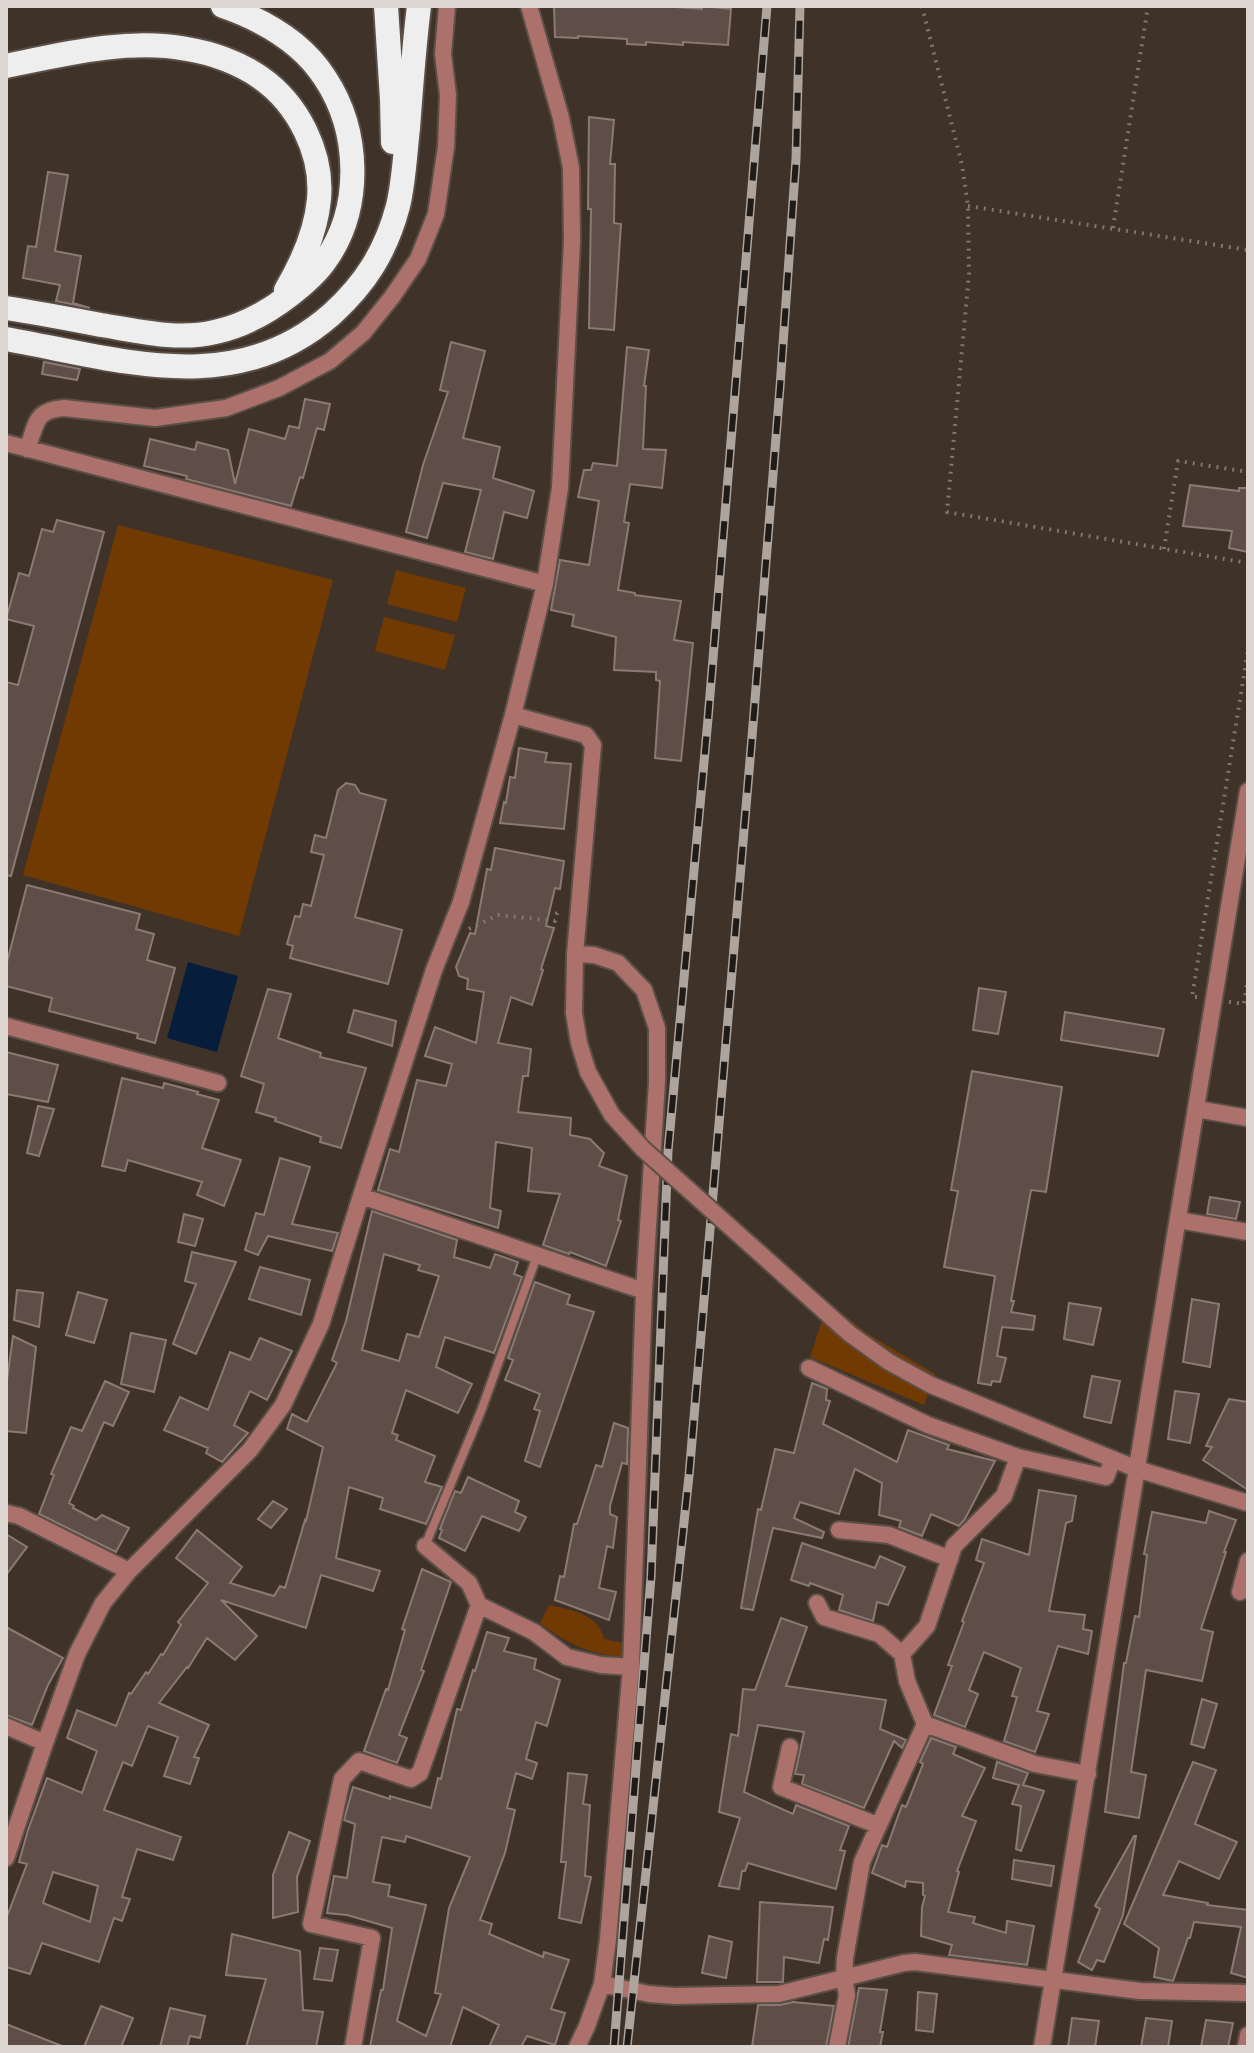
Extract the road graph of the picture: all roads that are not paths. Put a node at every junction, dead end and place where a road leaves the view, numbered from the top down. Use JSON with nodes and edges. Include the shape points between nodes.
{"nodes":[{"id":1,"x":223,"y":6,"type":"edge"},
{"id":2,"x":386,"y":6,"type":"edge"},
{"id":3,"x":419,"y":6,"type":"edge"},
{"id":4,"x":447,"y":6,"type":"edge"},
{"id":5,"x":529,"y":6,"type":"edge"},
{"id":6,"x":6,"y":66,"type":"edge"},
{"id":7,"x":339,"y":307,"type":"junction"},
{"id":8,"x":6,"y":308,"type":"edge"},
{"id":9,"x":269,"y":310,"type":"junction"},
{"id":10,"x":6,"y":339,"type":"edge"},
{"id":11,"x":6,"y":443,"type":"edge"},
{"id":12,"x":27,"y":449,"type":"junction"},
{"id":13,"x":545,"y":584,"type":"junction"},
{"id":14,"x":513,"y":715,"type":"junction"},
{"id":15,"x":1248,"y":791,"type":"edge"},
{"id":16,"x":575,"y":954,"type":"junction"},
{"id":17,"x":6,"y":1026,"type":"edge"},
{"id":18,"x":218,"y":1083,"type":"dead end"},
{"id":19,"x":1197,"y":1109,"type":"junction"},
{"id":20,"x":1248,"y":1118,"type":"edge"},
{"id":21,"x":361,"y":1196,"type":"junction"},
{"id":22,"x":1178,"y":1220,"type":"junction"},
{"id":23,"x":1248,"y":1232,"type":"edge"},
{"id":24,"x":538,"y":1255,"type":"junction"},
{"id":25,"x":644,"y":1291,"type":"junction"},
{"id":26,"x":809,"y":1368,"type":"dead end"},
{"id":27,"x":1018,"y":1457,"type":"junction"},
{"id":28,"x":1113,"y":1459,"type":"junction"},
{"id":29,"x":1137,"y":1469,"type":"junction"},
{"id":30,"x":1248,"y":1503,"type":"edge"},
{"id":31,"x":6,"y":1513,"type":"edge"},
{"id":32,"x":839,"y":1530,"type":"dead end"},
{"id":33,"x":425,"y":1546,"type":"joint"},
{"id":34,"x":950,"y":1559,"type":"junction"},
{"id":35,"x":1248,"y":1561,"type":"edge"},
{"id":36,"x":129,"y":1571,"type":"junction"},
{"id":37,"x":1240,"y":1592,"type":"dead end"},
{"id":38,"x":817,"y":1603,"type":"dead end"},
{"id":39,"x":479,"y":1605,"type":"junction"},
{"id":40,"x":902,"y":1654,"type":"junction"},
{"id":41,"x":631,"y":1667,"type":"junction"},
{"id":42,"x":925,"y":1724,"type":"junction"},
{"id":43,"x":6,"y":1726,"type":"edge"},
{"id":44,"x":45,"y":1743,"type":"junction"},
{"id":45,"x":790,"y":1747,"type":"dead end"},
{"id":46,"x":1088,"y":1774,"type":"junction"},
{"id":47,"x":877,"y":1825,"type":"junction"},
{"id":48,"x":6,"y":1858,"type":"edge"},
{"id":49,"x":844,"y":1978,"type":"junction"},
{"id":50,"x":1053,"y":1980,"type":"junction"},
{"id":51,"x":602,"y":1984,"type":"junction"},
{"id":52,"x":1248,"y":1993,"type":"edge"},
{"id":53,"x":1248,"y":2035,"type":"edge"},
{"id":54,"x":353,"y":2047,"type":"edge"},
{"id":55,"x":577,"y":2047,"type":"edge"},
{"id":56,"x":837,"y":2047,"type":"edge"},
{"id":57,"x":1042,"y":2047,"type":"edge"},
{"id":58,"x":1246,"y":2047,"type":"edge"}],
"edges":[{"from":1,"to":9,"type":"highway","via":[[279,32],[304,53],[324,77],[348,129],[352,189],[337,242],[306,282]]},
{"from":2,"to":7,"type":"highway","via":[[393,115],[391,188],[368,264]]},
{"from":3,"to":7,"type":"highway","via":[[399,203],[372,269]]},
{"from":4,"to":12,"type":"street","via":[[446,147],[436,214],[418,259],[363,333],[330,361],[226,408],[155,418],[49,409],[40,415]]},
{"from":5,"to":13,"type":"street","via":[[571,168],[560,488]]},
{"from":6,"to":9,"type":"highway","via":[[129,46],[186,48],[237,65],[278,93],[306,133],[319,175],[319,199],[296,273]]},
{"from":7,"to":10,"type":"highway","via":[[275,351],[214,366],[149,365]]},
{"from":8,"to":9,"type":"highway","via":[[189,336],[242,325]]},
{"from":11,"to":12,"type":"street"},
{"from":12,"to":13,"type":"street"},
{"from":13,"to":14,"type":"street"},
{"from":14,"to":16,"type":"street","via":[[586,735],[593,745]]},
{"from":14,"to":21,"type":"street","via":[[461,902]]},
{"from":15,"to":19,"type":"street"},
{"from":16,"to":25,"type":"street","via":[[618,963],[644,990],[657,1028]]},
{"from":16,"to":28,"type":"street","bridge":true,"via":[[574,1013],[588,1072],[612,1115],[643,1149],[850,1334],[889,1362],[931,1385]]},
{"from":17,"to":18,"type":"street"},
{"from":19,"to":20,"type":"street"},
{"from":19,"to":22,"type":"street"},
{"from":21,"to":24,"type":"street"},
{"from":21,"to":36,"type":"street","via":[[321,1324],[283,1405],[250,1450]]},
{"from":22,"to":23,"type":"street"},
{"from":22,"to":29,"type":"street"},
{"from":24,"to":25,"type":"street"},
{"from":24,"to":33,"type":"lane"},
{"from":25,"to":41,"type":"street"},
{"from":26,"to":27,"type":"street","via":[[928,1425]]},
{"from":27,"to":28,"type":"street","via":[[1106,1477]]},
{"from":27,"to":34,"type":"street","via":[[1004,1496],[954,1546]]},
{"from":28,"to":29,"type":"street"},
{"from":29,"to":30,"type":"street"},
{"from":29,"to":46,"type":"street"},
{"from":31,"to":36,"type":"street"},
{"from":32,"to":34,"type":"street","via":[[889,1535]]},
{"from":33,"to":39,"type":"street","via":[[469,1583]]},
{"from":34,"to":40,"type":"street","via":[[927,1626]]},
{"from":35,"to":37,"type":"street"},
{"from":36,"to":44,"type":"street","via":[[103,1603],[77,1654]]},
{"from":38,"to":40,"type":"street","via":[[824,1617],[879,1634]]},
{"from":39,"to":41,"type":"street","via":[[534,1632],[567,1657]]},
{"from":39,"to":54,"type":"street","via":[[420,1773],[411,1779],[359,1761],[342,1779],[311,1924],[372,1938]]},
{"from":40,"to":42,"type":"street"},
{"from":41,"to":51,"type":"street"},
{"from":42,"to":46,"type":"street","via":[[1035,1764]]},
{"from":42,"to":47,"type":"street"},
{"from":43,"to":44,"type":"street"},
{"from":44,"to":48,"type":"street"},
{"from":45,"to":47,"type":"street","via":[[781,1787]]},
{"from":46,"to":50,"type":"street"},
{"from":47,"to":49,"type":"street","via":[[862,1862]]},
{"from":49,"to":50,"type":"street","via":[[915,1962]]},
{"from":49,"to":51,"type":"street","via":[[779,1994],[675,1996]]},
{"from":49,"to":56,"type":"street","via":[[847,1995]]},
{"from":50,"to":52,"type":"street","via":[[1140,1991]]},
{"from":50,"to":57,"type":"street"},
{"from":51,"to":55,"type":"street"},
{"from":53,"to":58,"type":"street"}]}
